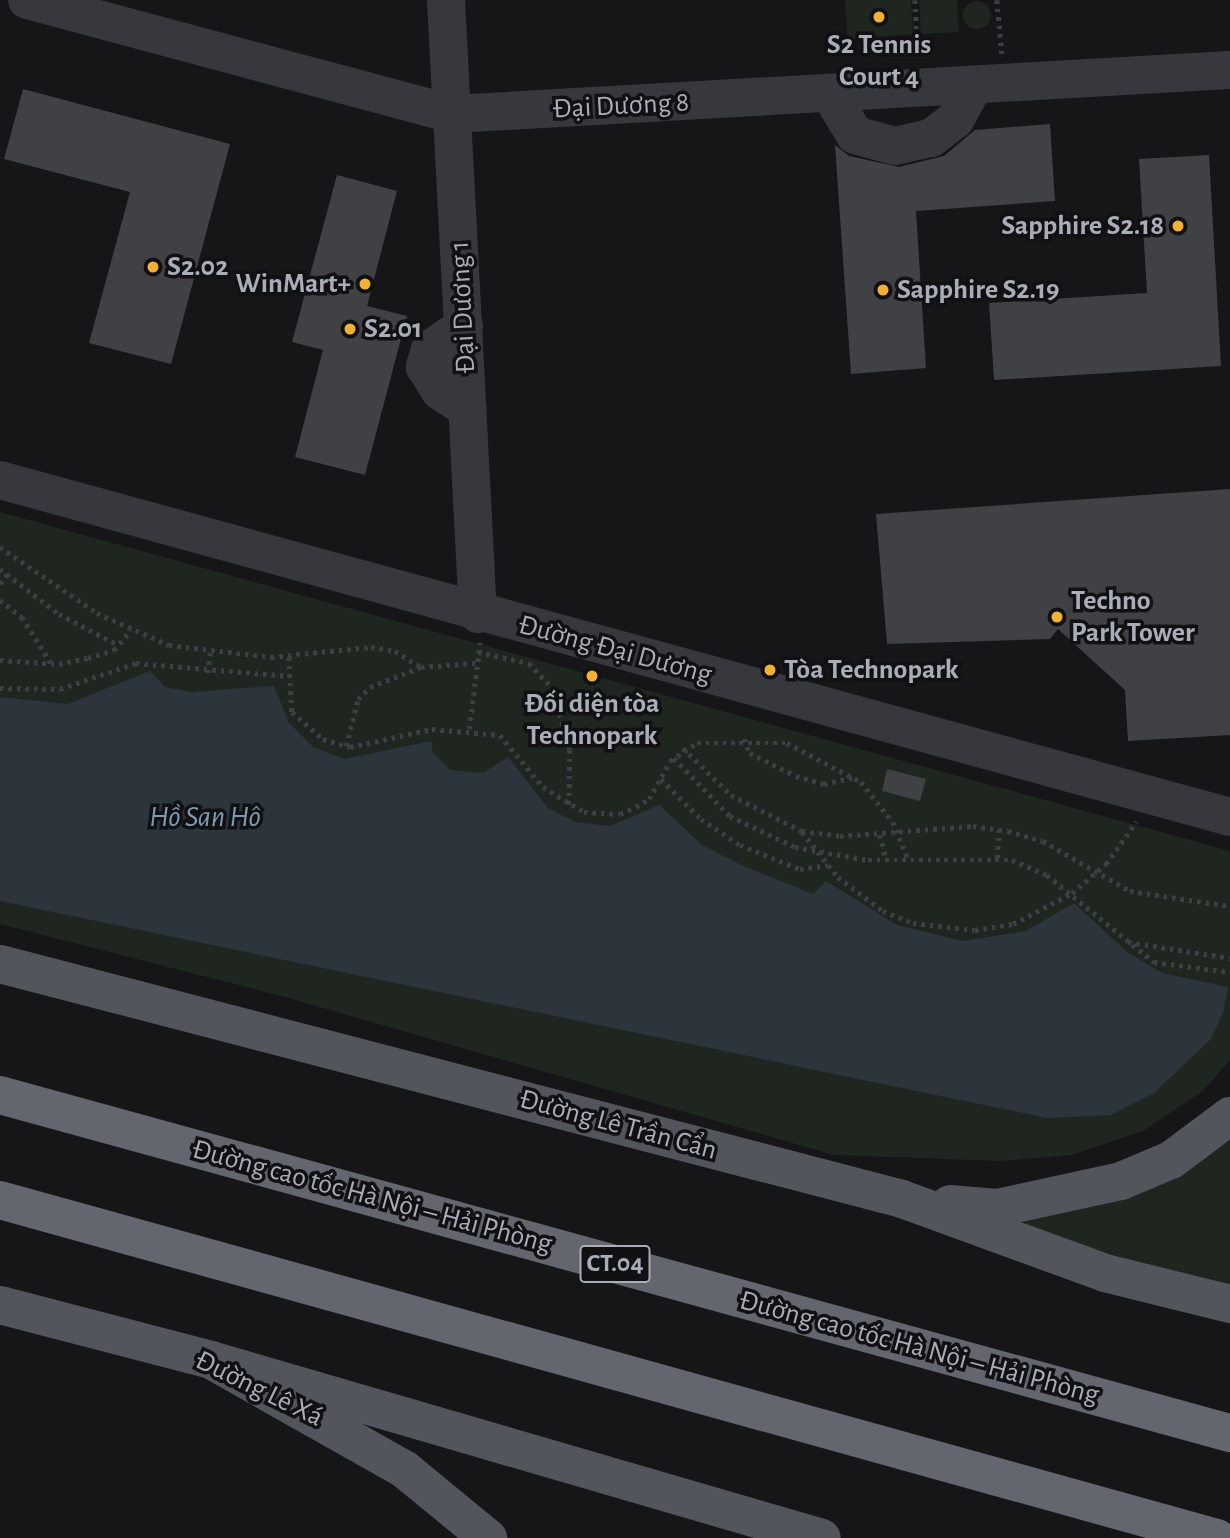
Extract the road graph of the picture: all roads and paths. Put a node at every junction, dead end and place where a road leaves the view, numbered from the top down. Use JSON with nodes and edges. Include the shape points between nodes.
{"nodes":[{"id":1,"x":27,"y":0,"type":"edge"},
{"id":2,"x":446,"y":0,"type":"edge"},
{"id":3,"x":915,"y":0,"type":"edge"},
{"id":4,"x":997,"y":0,"type":"edge"},
{"id":5,"x":917,"y":33,"type":"dead end"},
{"id":6,"x":1002,"y":58,"type":"dead end"},
{"id":7,"x":1230,"y":70,"type":"edge"},
{"id":8,"x":973,"y":88,"type":"junction"},
{"id":9,"x":832,"y":96,"type":"junction"},
{"id":10,"x":453,"y":114,"type":"junction"},
{"id":11,"x":0,"y":480,"type":"edge"},
{"id":12,"x":0,"y":547,"type":"edge"},
{"id":13,"x":0,"y":569,"type":"edge"},
{"id":14,"x":7,"y":575,"type":"junction"},
{"id":15,"x":0,"y":584,"type":"edge"},
{"id":16,"x":0,"y":600,"type":"edge"},
{"id":17,"x":479,"y":626,"type":"junction"},
{"id":18,"x":131,"y":630,"type":"junction"},
{"id":19,"x":118,"y":646,"type":"junction"},
{"id":20,"x":478,"y":652,"type":"junction"},
{"id":21,"x":210,"y":653,"type":"junction"},
{"id":22,"x":289,"y":657,"type":"junction"},
{"id":23,"x":0,"y":660,"type":"edge"},
{"id":24,"x":476,"y":663,"type":"junction"},
{"id":25,"x":52,"y":664,"type":"junction"},
{"id":26,"x":421,"y":667,"type":"junction"},
{"id":27,"x":208,"y":673,"type":"junction"},
{"id":28,"x":288,"y":676,"type":"junction"},
{"id":29,"x":0,"y":688,"type":"edge"},
{"id":30,"x":469,"y":729,"type":"junction"},
{"id":31,"x":744,"y":739,"type":"junction"},
{"id":32,"x":346,"y":746,"type":"junction"},
{"id":33,"x":683,"y":748,"type":"junction"},
{"id":34,"x":674,"y":758,"type":"junction"},
{"id":35,"x":855,"y":777,"type":"junction"},
{"id":36,"x":661,"y":779,"type":"junction"},
{"id":37,"x":569,"y":806,"type":"junction"},
{"id":38,"x":1230,"y":817,"type":"edge"},
{"id":39,"x":1137,"y":821,"type":"dead end"},
{"id":40,"x":896,"y":829,"type":"junction"},
{"id":41,"x":999,"y":830,"type":"junction"},
{"id":42,"x":802,"y":831,"type":"junction"},
{"id":43,"x":880,"y":835,"type":"junction"},
{"id":44,"x":819,"y":855,"type":"junction"},
{"id":45,"x":998,"y":858,"type":"junction"},
{"id":46,"x":886,"y":859,"type":"junction"},
{"id":47,"x":908,"y":859,"type":"junction"},
{"id":48,"x":828,"y":865,"type":"junction"},
{"id":49,"x":1098,"y":872,"type":"junction"},
{"id":50,"x":1072,"y":893,"type":"junction"},
{"id":51,"x":1230,"y":906,"type":"edge"},
{"id":52,"x":1125,"y":941,"type":"junction"},
{"id":53,"x":1230,"y":958,"type":"edge"},
{"id":54,"x":0,"y":964,"type":"edge"},
{"id":55,"x":1230,"y":972,"type":"edge"},
{"id":56,"x":0,"y":1095,"type":"edge"},
{"id":57,"x":1230,"y":1116,"type":"edge"},
{"id":58,"x":902,"y":1199,"type":"junction"},
{"id":59,"x":0,"y":1200,"type":"edge"},
{"id":60,"x":1230,"y":1304,"type":"edge"},
{"id":61,"x":0,"y":1305,"type":"edge"},
{"id":62,"x":211,"y":1360,"type":"junction"},
{"id":63,"x":1230,"y":1433,"type":"edge"},
{"id":64,"x":488,"y":1538,"type":"edge"},
{"id":65,"x":822,"y":1538,"type":"edge"},
{"id":66,"x":1217,"y":1538,"type":"edge"}],
"edges":[{"from":1,"to":10,"type":"street","name":"Đại Dương 8"},
{"from":2,"to":10,"type":"street","name":"Đại Dương 1"},
{"from":3,"to":5,"type":"path"},
{"from":4,"to":6,"type":"path"},
{"from":7,"to":8,"type":"street","name":"Đại Dương 8"},
{"from":8,"to":9,"type":"street","name":"Đại Dương 8"},
{"from":8,"to":9,"type":"street","via":[[955,120],[931,138],[895,146],[855,135]]},
{"from":9,"to":10,"type":"street","name":"Đại Dương 8"},
{"from":10,"to":17,"type":"street","name":"Đại Dương 1"},
{"from":11,"to":17,"type":"street","name":"Đường Đại Dương"},
{"from":12,"to":18,"type":"path"},
{"from":13,"to":14,"type":"path"},
{"from":14,"to":15,"type":"path"},
{"from":14,"to":19,"type":"path","via":[[59,614]]},
{"from":16,"to":25,"type":"path","via":[[22,617]]},
{"from":17,"to":20,"type":"path"},
{"from":17,"to":38,"type":"street","name":"Đường Đại Dương"},
{"from":18,"to":19,"type":"path"},
{"from":18,"to":21,"type":"path"},
{"from":19,"to":25,"type":"path"},
{"from":20,"to":24,"type":"path"},
{"from":20,"to":37,"type":"path","via":[[528,663],[553,690],[570,750]]},
{"from":21,"to":22,"type":"path"},
{"from":21,"to":27,"type":"path"},
{"from":22,"to":26,"type":"path","via":[[371,647],[394,651]]},
{"from":22,"to":28,"type":"path"},
{"from":23,"to":25,"type":"path"},
{"from":24,"to":26,"type":"path"},
{"from":24,"to":30,"type":"path"},
{"from":26,"to":32,"type":"path","via":[[370,687],[358,699]]},
{"from":27,"to":28,"type":"path"},
{"from":27,"to":29,"type":"path","via":[[136,663],[60,689]]},
{"from":28,"to":32,"type":"path","via":[[292,712],[305,729]]},
{"from":30,"to":32,"type":"path","via":[[432,729]]},
{"from":30,"to":37,"type":"path","via":[[500,735],[529,773]]},
{"from":31,"to":33,"type":"path"},
{"from":31,"to":35,"type":"path","via":[[815,752]]},
{"from":31,"to":35,"type":"path","via":[[750,754],[796,776],[824,784]]},
{"from":33,"to":34,"type":"path"},
{"from":33,"to":42,"type":"path","via":[[730,795]]},
{"from":34,"to":36,"type":"path"},
{"from":34,"to":44,"type":"path","via":[[730,816]]},
{"from":35,"to":40,"type":"path"},
{"from":36,"to":37,"type":"path","via":[[649,799],[620,814]]},
{"from":36,"to":48,"type":"path","via":[[701,819],[740,845],[800,869]]},
{"from":39,"to":49,"type":"path"},
{"from":40,"to":41,"type":"path"},
{"from":40,"to":43,"type":"path"},
{"from":40,"to":47,"type":"path"},
{"from":41,"to":45,"type":"path"},
{"from":41,"to":49,"type":"path","via":[[1043,841]]},
{"from":42,"to":43,"type":"path"},
{"from":42,"to":44,"type":"path"},
{"from":43,"to":46,"type":"path"},
{"from":44,"to":46,"type":"path"},
{"from":44,"to":48,"type":"path"},
{"from":45,"to":47,"type":"path"},
{"from":45,"to":50,"type":"path","via":[[1047,875]]},
{"from":46,"to":47,"type":"path"},
{"from":48,"to":50,"type":"path","via":[[883,911],[945,929],[1013,924]]},
{"from":49,"to":50,"type":"path"},
{"from":49,"to":51,"type":"path","via":[[1158,899]]},
{"from":50,"to":52,"type":"path"},
{"from":52,"to":53,"type":"path"},
{"from":52,"to":55,"type":"path","via":[[1154,962]]},
{"from":54,"to":58,"type":"main road","name":"Đường Lê Trần Cẩn"},
{"from":56,"to":63,"type":"highway","name":"Đường cao tốc Hà Nội – Hải Phòng","number":"CT.04"},
{"from":57,"to":58,"type":"main road","via":[[1171,1160],[1112,1183],[997,1208]]},
{"from":58,"to":60,"type":"main road","name":"Đường Lê Trần Cẩn","via":[[1105,1273]]},
{"from":59,"to":66,"type":"highway"},
{"from":61,"to":62,"type":"main road","name":"Đường Lê Xá"},
{"from":62,"to":64,"type":"main road","name":"Đường Lê Xá","via":[[404,1469]]},
{"from":62,"to":65,"type":"main road"}]}
